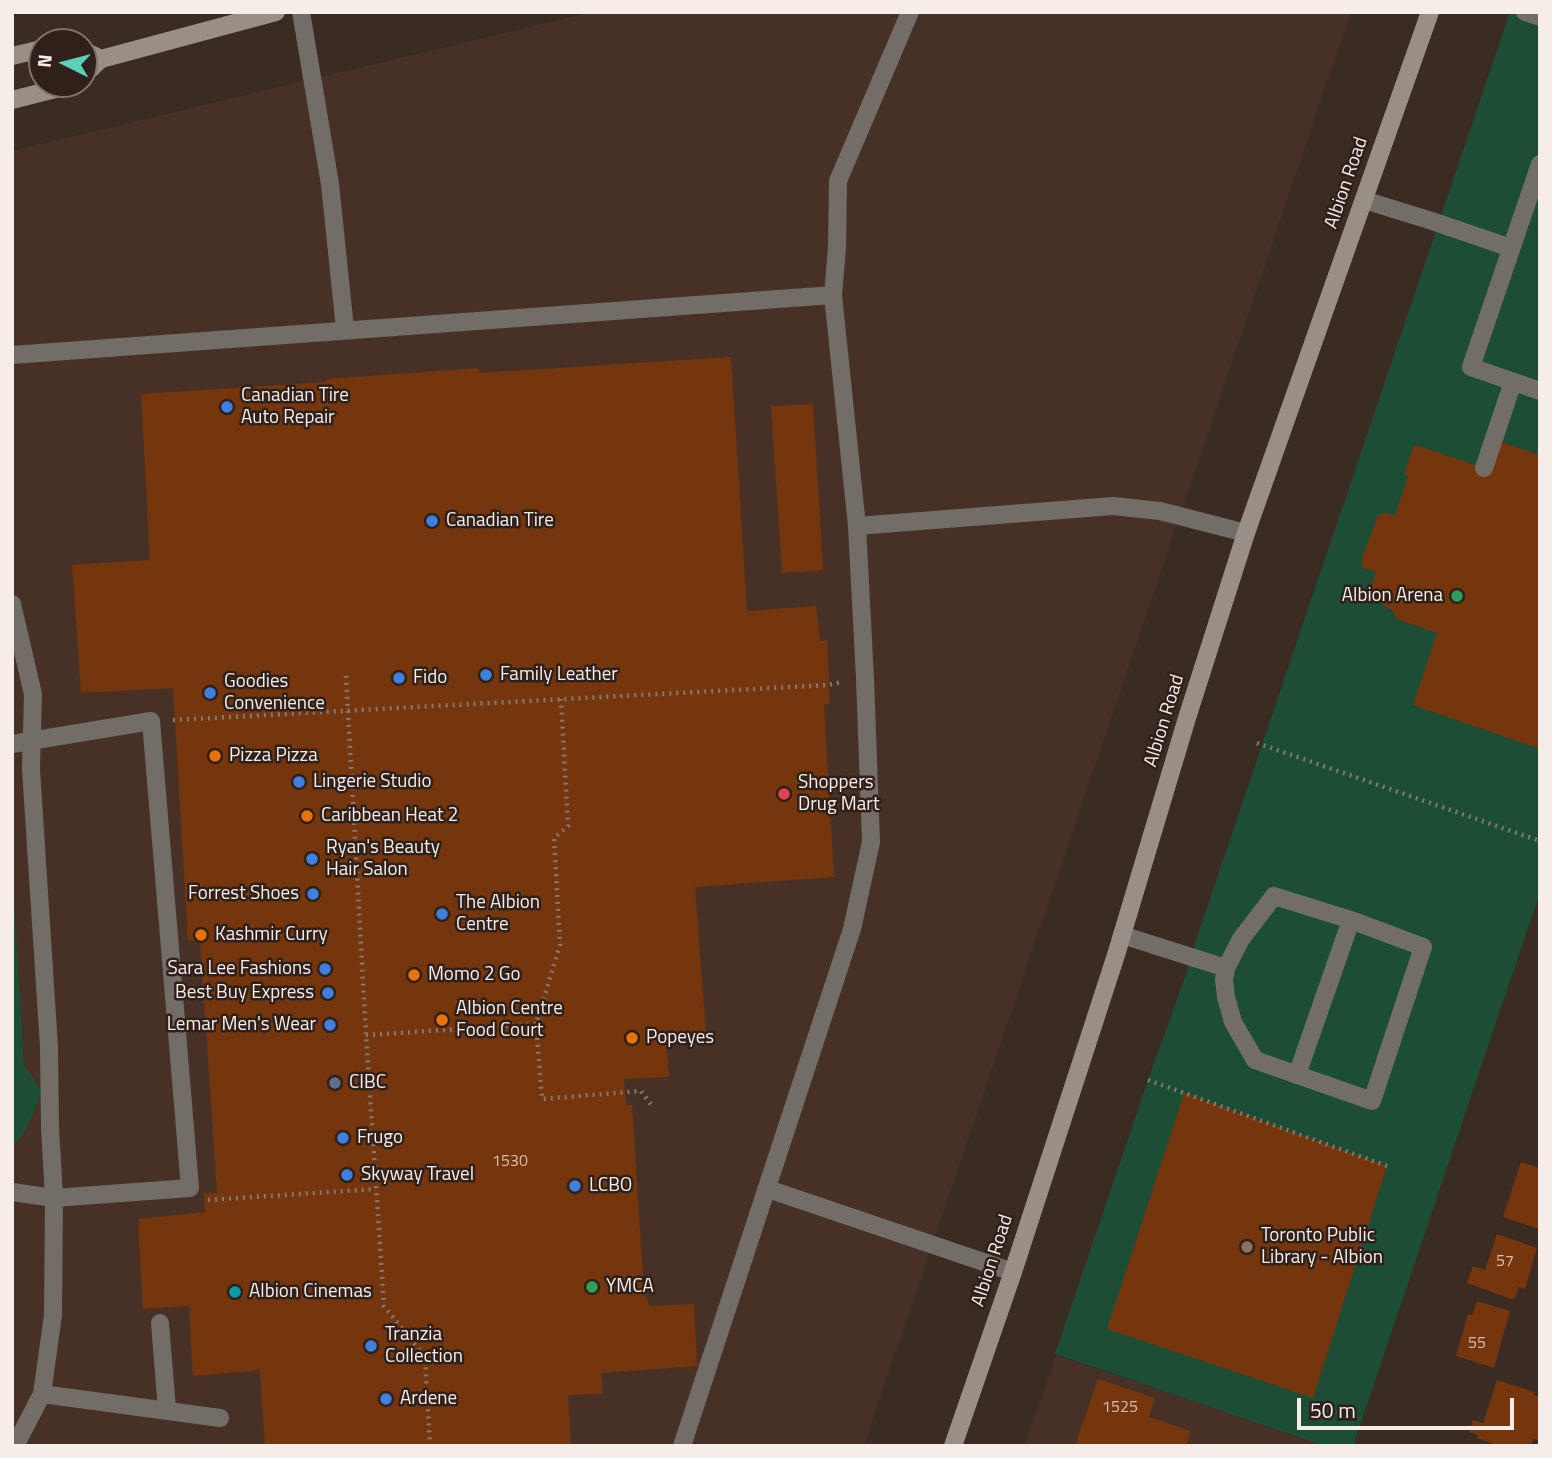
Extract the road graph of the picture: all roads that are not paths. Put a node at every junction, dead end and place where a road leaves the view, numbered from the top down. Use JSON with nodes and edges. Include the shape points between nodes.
{"nodes":[{"id":1,"x":276,"y":12,"type":"edge"},
{"id":2,"x":302,"y":12,"type":"edge"},
{"id":3,"x":910,"y":12,"type":"edge"},
{"id":4,"x":1430,"y":12,"type":"edge"},
{"id":5,"x":1525,"y":12,"type":"edge"},
{"id":6,"x":1540,"y":18,"type":"edge"},
{"id":7,"x":98,"y":58,"type":"edge"},
{"id":8,"x":101,"y":59,"type":"junction"},
{"id":9,"x":98,"y":62,"type":"edge"},
{"id":10,"x":1540,"y":164,"type":"edge"},
{"id":11,"x":1364,"y":200,"type":"junction"},
{"id":12,"x":1511,"y":248,"type":"junction"},
{"id":13,"x":833,"y":295,"type":"junction"},
{"id":14,"x":345,"y":329,"type":"junction"},
{"id":15,"x":12,"y":355,"type":"edge"},
{"id":16,"x":1513,"y":382,"type":"junction"},
{"id":17,"x":1540,"y":391,"type":"edge"},
{"id":18,"x":1485,"y":468,"type":"dead end"},
{"id":19,"x":857,"y":526,"type":"junction"},
{"id":20,"x":1246,"y":533,"type":"junction"},
{"id":21,"x":12,"y":604,"type":"edge"},
{"id":22,"x":33,"y":741,"type":"junction"},
{"id":23,"x":12,"y":744,"type":"edge"},
{"id":24,"x":1351,"y":920,"type":"junction"},
{"id":25,"x":1122,"y":935,"type":"junction"},
{"id":26,"x":1226,"y":968,"type":"junction"},
{"id":27,"x":1297,"y":1075,"type":"junction"},
{"id":28,"x":768,"y":1189,"type":"junction"},
{"id":29,"x":12,"y":1192,"type":"edge"},
{"id":30,"x":54,"y":1198,"type":"junction"},
{"id":31,"x":1013,"y":1272,"type":"junction"},
{"id":32,"x":160,"y":1323,"type":"dead end"},
{"id":33,"x":42,"y":1394,"type":"junction"},
{"id":34,"x":167,"y":1410,"type":"junction"},
{"id":35,"x":220,"y":1418,"type":"dead end"},
{"id":36,"x":15,"y":1446,"type":"edge"},
{"id":37,"x":682,"y":1446,"type":"edge"},
{"id":38,"x":953,"y":1446,"type":"edge"}],
"edges":[{"from":1,"to":8,"type":"main road"},
{"from":2,"to":14,"type":"lane","via":[[330,184]]},
{"from":3,"to":13,"type":"lane","via":[[838,181]]},
{"from":4,"to":11,"type":"main road","name":"Albion Road"},
{"from":5,"to":6,"type":"lane"},
{"from":7,"to":8,"type":"main road"},
{"from":8,"to":9,"type":"main road"},
{"from":10,"to":12,"type":"lane"},
{"from":11,"to":12,"type":"lane"},
{"from":11,"to":20,"type":"main road","name":"Albion Road"},
{"from":12,"to":16,"type":"lane","via":[[1471,367]]},
{"from":13,"to":14,"type":"lane"},
{"from":13,"to":19,"type":"lane"},
{"from":14,"to":15,"type":"lane"},
{"from":16,"to":17,"type":"lane"},
{"from":16,"to":18,"type":"lane"},
{"from":19,"to":20,"type":"lane","via":[[1112,506],[1160,511]]},
{"from":19,"to":28,"type":"lane","via":[[871,842],[852,929]]},
{"from":20,"to":25,"type":"main road","name":"Albion Road"},
{"from":21,"to":22,"type":"lane","via":[[33,694]]},
{"from":22,"to":23,"type":"lane"},
{"from":22,"to":30,"type":"lane"},
{"from":22,"to":30,"type":"lane","via":[[151,721],[190,1188]]},
{"from":24,"to":26,"type":"lane","via":[[1275,896],[1241,939]]},
{"from":24,"to":27,"type":"lane"},
{"from":24,"to":27,"type":"lane","via":[[1423,947],[1372,1101]]},
{"from":25,"to":26,"type":"lane"},
{"from":25,"to":31,"type":"main road","name":"Albion Road"},
{"from":26,"to":27,"type":"lane","via":[[1226,997],[1233,1023],[1255,1060]]},
{"from":28,"to":31,"type":"lane"},
{"from":28,"to":37,"type":"lane"},
{"from":29,"to":30,"type":"lane"},
{"from":30,"to":33,"type":"lane","via":[[53,1315]]},
{"from":31,"to":38,"type":"main road","name":"Albion Road"},
{"from":32,"to":34,"type":"lane"},
{"from":33,"to":34,"type":"lane"},
{"from":33,"to":36,"type":"lane"},
{"from":34,"to":35,"type":"lane"}]}
